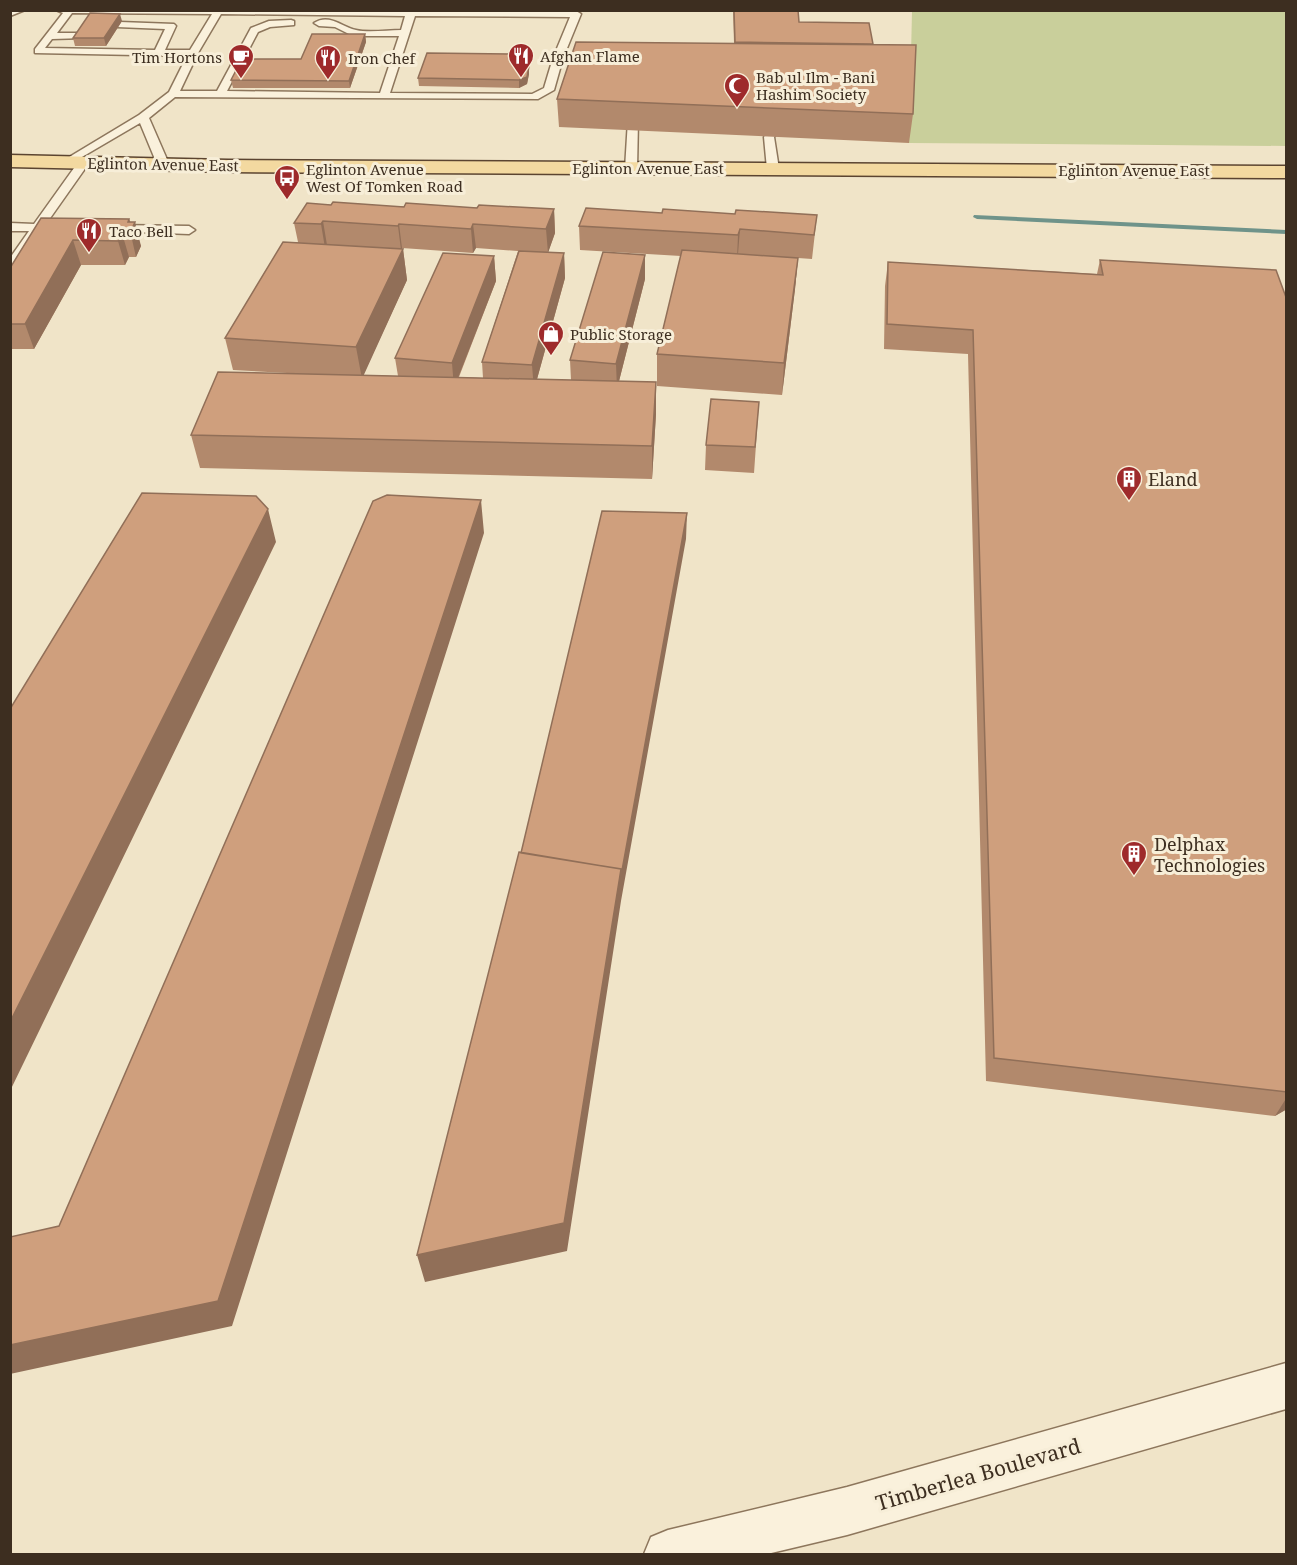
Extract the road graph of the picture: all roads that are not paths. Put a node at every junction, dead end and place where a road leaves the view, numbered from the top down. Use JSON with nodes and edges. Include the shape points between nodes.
{"nodes":[{"id":1,"x":21,"y":10,"type":"edge"},
{"id":2,"x":60,"y":10,"type":"edge"},
{"id":3,"x":69,"y":11,"type":"edge"},
{"id":4,"x":177,"y":11,"type":"edge"},
{"id":5,"x":218,"y":11,"type":"edge"},
{"id":6,"x":428,"y":12,"type":"edge"},
{"id":7,"x":10,"y":13,"type":"edge"},
{"id":8,"x":411,"y":13,"type":"junction"},
{"id":9,"x":118,"y":28,"type":"edge"},
{"id":10,"x":58,"y":29,"type":"junction"},
{"id":11,"x":84,"y":33,"type":"edge"},
{"id":12,"x":404,"y":33,"type":"junction"},
{"id":13,"x":169,"y":34,"type":"junction"},
{"id":14,"x":156,"y":37,"type":"dead end"},
{"id":15,"x":159,"y":52,"type":"junction"},
{"id":16,"x":193,"y":52,"type":"junction"},
{"id":17,"x":173,"y":94,"type":"junction"},
{"id":18,"x":220,"y":95,"type":"junction"},
{"id":19,"x":384,"y":97,"type":"junction"},
{"id":20,"x":792,"y":106,"type":"edge"},
{"id":21,"x":143,"y":117,"type":"junction"},
{"id":22,"x":633,"y":120,"type":"edge"},
{"id":23,"x":763,"y":127,"type":"edge"},
{"id":24,"x":775,"y":128,"type":"junction"},
{"id":25,"x":10,"y":161,"type":"edge"},
{"id":26,"x":74,"y":163,"type":"junction"},
{"id":27,"x":163,"y":164,"type":"junction"},
{"id":28,"x":631,"y":169,"type":"junction"},
{"id":29,"x":773,"y":169,"type":"junction"},
{"id":30,"x":1287,"y":172,"type":"edge"},
{"id":31,"x":10,"y":227,"type":"edge"},
{"id":32,"x":37,"y":228,"type":"junction"},
{"id":33,"x":72,"y":228,"type":"edge"},
{"id":34,"x":95,"y":228,"type":"edge"},
{"id":35,"x":189,"y":230,"type":"dead end"},
{"id":36,"x":10,"y":267,"type":"edge"},
{"id":37,"x":1287,"y":1386,"type":"edge"},
{"id":38,"x":668,"y":1554,"type":"edge"}],
"edges":[{"from":1,"to":7,"type":"lane"},
{"from":2,"to":3,"type":"lane"},
{"from":3,"to":4,"type":"lane"},
{"from":3,"to":10,"type":"lane"},
{"from":4,"to":5,"type":"lane"},
{"from":5,"to":8,"type":"lane"},
{"from":5,"to":16,"type":"lane"},
{"from":6,"to":8,"type":"lane"},
{"from":6,"to":19,"type":"lane","via":[[576,14],[549,90],[534,97]]},
{"from":8,"to":12,"type":"lane"},
{"from":9,"to":13,"type":"lane"},
{"from":10,"to":11,"type":"lane"},
{"from":10,"to":15,"type":"lane","via":[[38,51]]},
{"from":12,"to":18,"type":"lane","via":[[353,33],[331,23],[285,22],[257,28]]},
{"from":12,"to":19,"type":"lane"},
{"from":13,"to":14,"type":"lane"},
{"from":13,"to":15,"type":"lane"},
{"from":15,"to":16,"type":"lane"},
{"from":16,"to":17,"type":"lane"},
{"from":17,"to":18,"type":"lane"},
{"from":17,"to":21,"type":"lane"},
{"from":18,"to":19,"type":"lane"},
{"from":20,"to":24,"type":"lane"},
{"from":21,"to":26,"type":"lane"},
{"from":21,"to":27,"type":"lane"},
{"from":22,"to":28,"type":"lane"},
{"from":23,"to":24,"type":"lane"},
{"from":24,"to":29,"type":"lane","via":[[770,137]]},
{"from":25,"to":26,"type":"main road","name":"Eglinton Avenue East"},
{"from":26,"to":27,"type":"main road","name":"Eglinton Avenue East"},
{"from":26,"to":32,"type":"lane"},
{"from":27,"to":28,"type":"main road","name":"Eglinton Avenue East"},
{"from":28,"to":29,"type":"main road","name":"Eglinton Avenue East"},
{"from":29,"to":30,"type":"main road","name":"Eglinton Avenue East"},
{"from":31,"to":32,"type":"lane"},
{"from":32,"to":33,"type":"lane"},
{"from":32,"to":36,"type":"lane"},
{"from":34,"to":35,"type":"lane"},
{"from":37,"to":38,"type":"street","name":"Timberlea Boulevard","via":[[847,1511]]}]}
